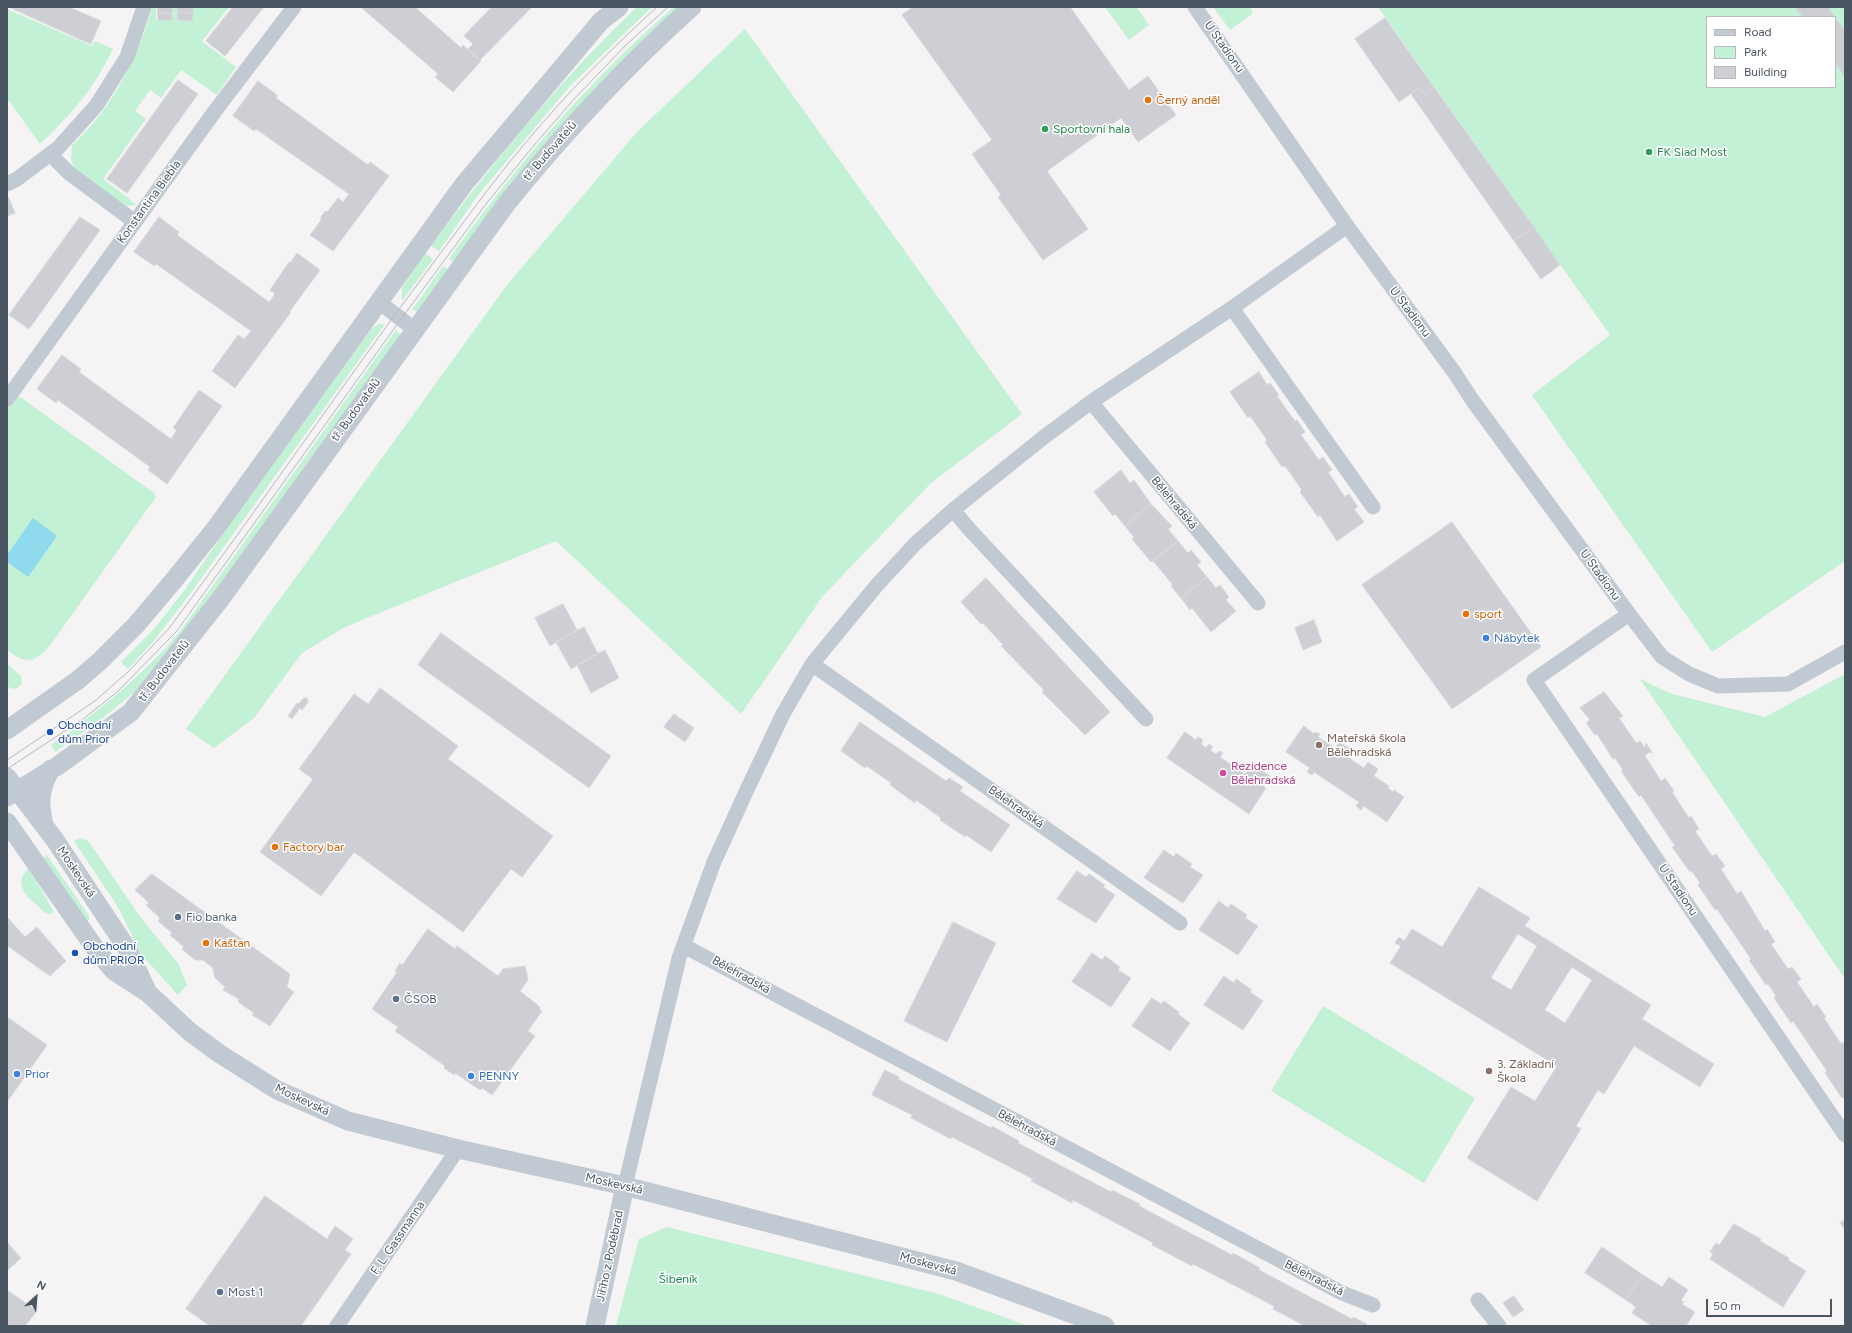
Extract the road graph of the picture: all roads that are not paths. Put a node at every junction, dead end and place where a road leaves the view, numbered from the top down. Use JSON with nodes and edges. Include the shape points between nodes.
{"nodes":[{"id":1,"x":144,"y":7,"type":"edge"},
{"id":2,"x":294,"y":7,"type":"edge"},
{"id":3,"x":618,"y":7,"type":"edge"},
{"id":4,"x":692,"y":7,"type":"edge"},
{"id":5,"x":1196,"y":7,"type":"edge"},
{"id":6,"x":50,"y":154,"type":"junction"},
{"id":7,"x":7,"y":184,"type":"edge"},
{"id":8,"x":135,"y":222,"type":"junction"},
{"id":9,"x":1347,"y":226,"type":"junction"},
{"id":10,"x":379,"y":302,"type":"junction"},
{"id":11,"x":1232,"y":308,"type":"junction"},
{"id":12,"x":414,"y":329,"type":"junction"},
{"id":13,"x":7,"y":400,"type":"edge"},
{"id":14,"x":1091,"y":402,"type":"junction"},
{"id":15,"x":1373,"y":507,"type":"dead end"},
{"id":16,"x":953,"y":510,"type":"junction"},
{"id":17,"x":1258,"y":603,"type":"dead end"},
{"id":18,"x":1629,"y":614,"type":"junction"},
{"id":19,"x":1845,"y":652,"type":"edge"},
{"id":20,"x":812,"y":664,"type":"junction"},
{"id":21,"x":1146,"y":719,"type":"dead end"},
{"id":22,"x":11,"y":724,"type":"edge"},
{"id":23,"x":51,"y":769,"type":"junction"},
{"id":24,"x":10,"y":788,"type":"edge"},
{"id":25,"x":45,"y":828,"type":"junction"},
{"id":26,"x":11,"y":830,"type":"edge"},
{"id":27,"x":1180,"y":923,"type":"dead end"},
{"id":28,"x":684,"y":946,"type":"junction"},
{"id":29,"x":148,"y":993,"type":"junction"},
{"id":30,"x":1845,"y":1136,"type":"edge"},
{"id":31,"x":458,"y":1149,"type":"junction"},
{"id":32,"x":625,"y":1186,"type":"junction"},
{"id":33,"x":1478,"y":1300,"type":"dead end"},
{"id":34,"x":1373,"y":1305,"type":"dead end"},
{"id":35,"x":337,"y":1326,"type":"edge"},
{"id":36,"x":595,"y":1326,"type":"edge"},
{"id":37,"x":1105,"y":1326,"type":"edge"},
{"id":38,"x":1500,"y":1326,"type":"edge"}],
"edges":[{"from":1,"to":6,"type":"street","via":[[127,57],[104,94],[96,106]]},
{"from":2,"to":8,"type":"street","name":"Konstantina Biebla"},
{"from":3,"to":10,"type":"street","via":[[601,21],[464,184]]},
{"from":4,"to":12,"type":"street","name":"tř. Budovatelů","via":[[614,81],[540,161]]},
{"from":5,"to":9,"type":"street","name":"U Stadionu"},
{"from":6,"to":7,"type":"street","via":[[17,180]]},
{"from":6,"to":8,"type":"street","via":[[69,173]]},
{"from":8,"to":13,"type":"street","name":"Konstantina Biebla"},
{"from":9,"to":11,"type":"street"},
{"from":9,"to":18,"type":"street","name":"U Stadionu"},
{"from":10,"to":12,"type":"street"},
{"from":10,"to":22,"type":"street","via":[[208,539],[136,625],[78,680]]},
{"from":11,"to":14,"type":"street"},
{"from":11,"to":15,"type":"street"},
{"from":12,"to":23,"type":"street","name":"tř. Budovatelů","via":[[222,597],[131,712]]},
{"from":14,"to":16,"type":"street"},
{"from":14,"to":17,"type":"street","name":"Bělehradská"},
{"from":16,"to":20,"type":"street","via":[[916,543],[877,585]]},
{"from":16,"to":21,"type":"street"},
{"from":18,"to":19,"type":"street","name":"U Stadionu","via":[[1662,657],[1689,674],[1718,686],[1788,684]]},
{"from":18,"to":30,"type":"street","name":"U Stadionu","via":[[1534,680]]},
{"from":20,"to":27,"type":"street","name":"Bělehradská"},
{"from":20,"to":28,"type":"street","via":[[783,714],[714,862]]},
{"from":23,"to":24,"type":"street","name":"tř. Budovatelů"},
{"from":23,"to":25,"type":"street","via":[[43,784],[41,797]]},
{"from":24,"to":25,"type":"street","name":"Moskevská"},
{"from":25,"to":29,"type":"street","name":"Moskevská","via":[[128,950]]},
{"from":26,"to":29,"type":"street","name":"Moskevská","via":[[80,928],[114,971]]},
{"from":28,"to":32,"type":"street"},
{"from":28,"to":34,"type":"street","name":"Bělehradská","via":[[1342,1293]]},
{"from":29,"to":31,"type":"street","name":"Moskevská","via":[[190,1032],[244,1071],[277,1090],[348,1121]]},
{"from":31,"to":32,"type":"street","name":"Moskevská"},
{"from":31,"to":35,"type":"street","name":"F. L. Gassmanna"},
{"from":32,"to":36,"type":"street","name":"Jiřího z Poděbrad"},
{"from":32,"to":37,"type":"street","name":"Moskevská","via":[[956,1271]]},
{"from":33,"to":38,"type":"street"}]}
